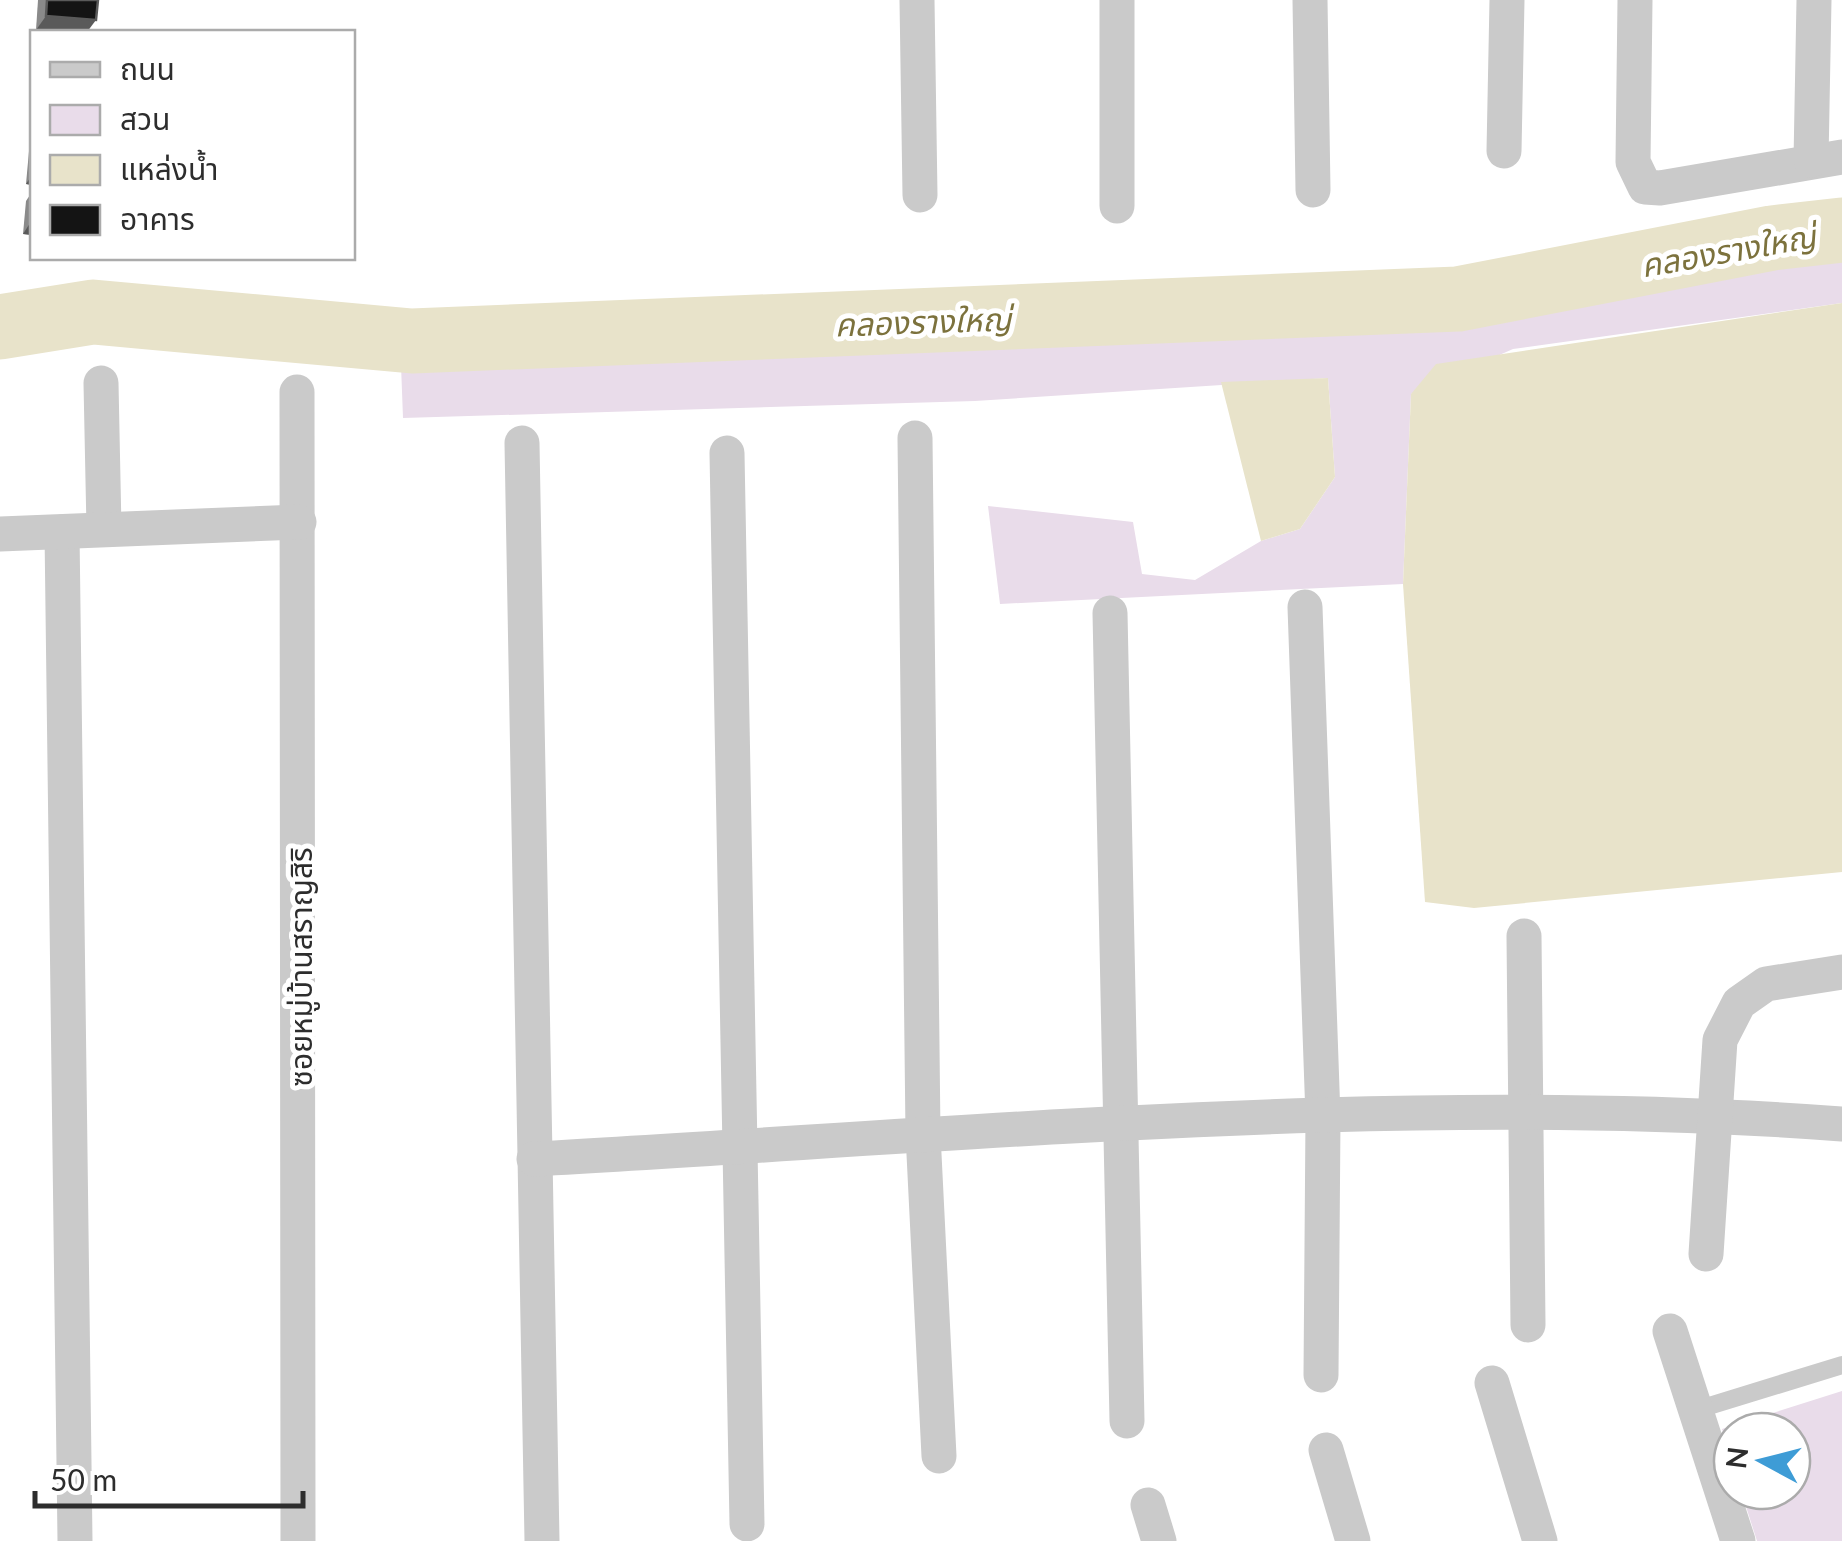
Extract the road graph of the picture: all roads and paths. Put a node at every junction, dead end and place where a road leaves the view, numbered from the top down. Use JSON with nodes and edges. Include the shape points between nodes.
{"nodes":[{"id":1,"x":917,"y":0,"type":"edge"},
{"id":2,"x":1117,"y":0,"type":"edge"},
{"id":3,"x":1310,"y":0,"type":"edge"},
{"id":4,"x":1507,"y":0,"type":"edge"},
{"id":5,"x":1635,"y":0,"type":"edge"},
{"id":6,"x":1814,"y":0,"type":"edge"},
{"id":7,"x":1504,"y":150,"type":"dead end"},
{"id":8,"x":1826,"y":158,"type":"edge"},
{"id":9,"x":1313,"y":190,"type":"dead end"},
{"id":10,"x":920,"y":195,"type":"dead end"},
{"id":11,"x":1117,"y":206,"type":"dead end"},
{"id":12,"x":100,"y":384,"type":"dead end"},
{"id":13,"x":297,"y":392,"type":"dead end"},
{"id":14,"x":914,"y":438,"type":"dead end"},
{"id":15,"x":522,"y":443,"type":"dead end"},
{"id":16,"x":726,"y":453,"type":"dead end"},
{"id":17,"x":298,"y":522,"type":"junction"},
{"id":18,"x":104,"y":529,"type":"junction"},
{"id":19,"x":62,"y":532,"type":"junction"},
{"id":20,"x":0,"y":534,"type":"edge"},
{"id":21,"x":1305,"y":607,"type":"dead end"},
{"id":22,"x":1110,"y":613,"type":"dead end"},
{"id":23,"x":1524,"y":936,"type":"dead end"},
{"id":24,"x":1842,"y":972,"type":"edge"},
{"id":25,"x":1528,"y":1114,"type":"junction"},
{"id":26,"x":1323,"y":1117,"type":"junction"},
{"id":27,"x":1718,"y":1119,"type":"junction"},
{"id":28,"x":1118,"y":1120,"type":"junction"},
{"id":29,"x":1842,"y":1124,"type":"edge"},
{"id":30,"x":923,"y":1134,"type":"junction"},
{"id":31,"x":737,"y":1148,"type":"junction"},
{"id":32,"x":534,"y":1159,"type":"junction"},
{"id":33,"x":1706,"y":1254,"type":"dead end"},
{"id":34,"x":1528,"y":1325,"type":"dead end"},
{"id":35,"x":1670,"y":1331,"type":"dead end"},
{"id":36,"x":1842,"y":1365,"type":"edge"},
{"id":37,"x":1321,"y":1374,"type":"dead end"},
{"id":38,"x":1492,"y":1383,"type":"dead end"},
{"id":39,"x":1696,"y":1410,"type":"junction"},
{"id":40,"x":1127,"y":1421,"type":"dead end"},
{"id":41,"x":1326,"y":1450,"type":"dead end"},
{"id":42,"x":940,"y":1456,"type":"dead end"},
{"id":43,"x":1148,"y":1505,"type":"dead end"},
{"id":44,"x":747,"y":1524,"type":"dead end"},
{"id":45,"x":75,"y":1541,"type":"edge"},
{"id":46,"x":298,"y":1541,"type":"edge"},
{"id":47,"x":542,"y":1541,"type":"edge"},
{"id":48,"x":1159,"y":1541,"type":"edge"},
{"id":49,"x":1353,"y":1541,"type":"edge"},
{"id":50,"x":1540,"y":1541,"type":"edge"},
{"id":51,"x":1738,"y":1541,"type":"edge"}],
"edges":[{"from":1,"to":10,"type":"street"},
{"from":2,"to":11,"type":"street"},
{"from":3,"to":9,"type":"street"},
{"from":4,"to":7,"type":"street"},
{"from":5,"to":8,"type":"street","via":[[1633,162],[1645,186]]},
{"from":6,"to":8,"type":"street"},
{"from":12,"to":18,"type":"street"},
{"from":13,"to":17,"type":"street","name":"ซอยหมู่บ้านสราญสิริ"},
{"from":14,"to":30,"type":"street"},
{"from":15,"to":32,"type":"street"},
{"from":16,"to":31,"type":"street"},
{"from":17,"to":18,"type":"street"},
{"from":17,"to":46,"type":"street","name":"ซอยหมู่บ้านสราญสิริ"},
{"from":18,"to":19,"type":"street"},
{"from":19,"to":20,"type":"street"},
{"from":19,"to":45,"type":"street"},
{"from":21,"to":26,"type":"street"},
{"from":22,"to":28,"type":"street"},
{"from":23,"to":25,"type":"street"},
{"from":24,"to":27,"type":"street","via":[[1766,984],[1739,1003],[1720,1040]]},
{"from":25,"to":26,"type":"street"},
{"from":25,"to":27,"type":"street"},
{"from":25,"to":34,"type":"street"},
{"from":26,"to":28,"type":"street"},
{"from":26,"to":37,"type":"street"},
{"from":27,"to":29,"type":"street"},
{"from":27,"to":33,"type":"street"},
{"from":28,"to":30,"type":"street"},
{"from":28,"to":40,"type":"street"},
{"from":30,"to":31,"type":"street"},
{"from":30,"to":42,"type":"street"},
{"from":31,"to":32,"type":"street"},
{"from":31,"to":44,"type":"street"},
{"from":32,"to":47,"type":"street"},
{"from":35,"to":39,"type":"street"},
{"from":36,"to":39,"type":"lane"},
{"from":38,"to":50,"type":"street"},
{"from":39,"to":51,"type":"street"},
{"from":41,"to":49,"type":"street"},
{"from":43,"to":48,"type":"street"}]}
